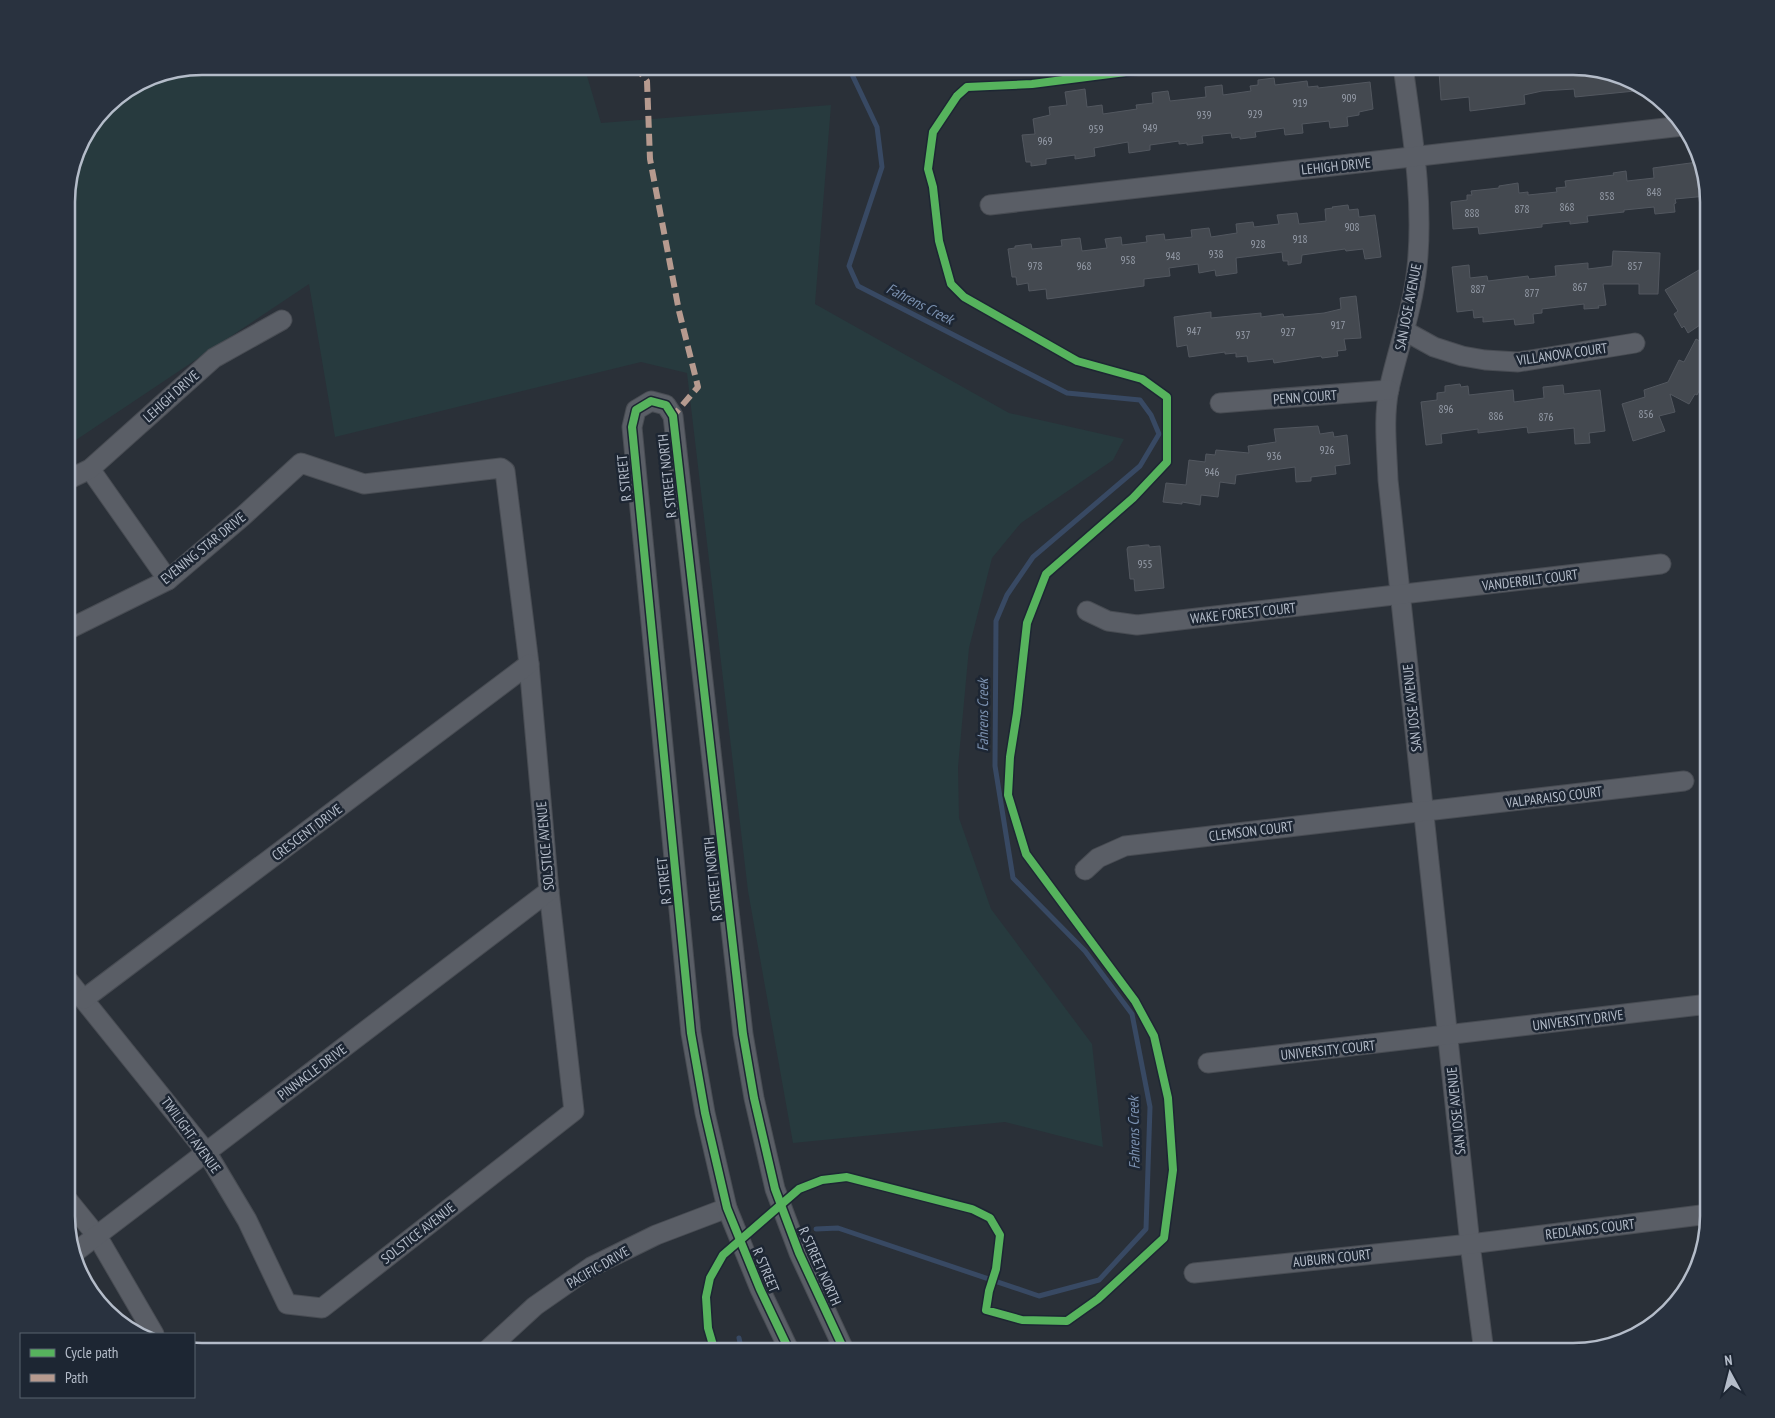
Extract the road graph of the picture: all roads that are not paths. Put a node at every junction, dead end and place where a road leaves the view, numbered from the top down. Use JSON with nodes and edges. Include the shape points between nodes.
{"nodes":[{"id":1,"x":1404,"y":75,"type":"edge"},
{"id":2,"x":1675,"y":127,"type":"edge"},
{"id":3,"x":1415,"y":158,"type":"junction"},
{"id":4,"x":990,"y":205,"type":"dead end"},
{"id":5,"x":282,"y":320,"type":"dead end"},
{"id":6,"x":1405,"y":331,"type":"junction"},
{"id":7,"x":1635,"y":343,"type":"dead end"},
{"id":8,"x":1389,"y":390,"type":"junction"},
{"id":9,"x":651,"y":401,"type":"joint"},
{"id":10,"x":1220,"y":403,"type":"dead end"},
{"id":11,"x":301,"y":463,"type":"joint"},
{"id":12,"x":90,"y":469,"type":"junction"},
{"id":13,"x":75,"y":476,"type":"edge"},
{"id":14,"x":1661,"y":564,"type":"dead end"},
{"id":15,"x":168,"y":580,"type":"junction"},
{"id":16,"x":1400,"y":595,"type":"junction"},
{"id":17,"x":1088,"y":611,"type":"dead end"},
{"id":18,"x":75,"y":626,"type":"edge"},
{"id":19,"x":529,"y":664,"type":"junction"},
{"id":20,"x":1684,"y":781,"type":"dead end"},
{"id":21,"x":1423,"y":812,"type":"junction"},
{"id":22,"x":1085,"y":870,"type":"dead end"},
{"id":23,"x":549,"y":891,"type":"junction"},
{"id":24,"x":75,"y":989,"type":"edge"},
{"id":25,"x":84,"y":999,"type":"junction"},
{"id":26,"x":1700,"y":1005,"type":"edge"},
{"id":27,"x":1448,"y":1036,"type":"junction"},
{"id":28,"x":1208,"y":1063,"type":"dead end"},
{"id":29,"x":207,"y":1152,"type":"junction"},
{"id":30,"x":727,"y":1208,"type":"junction"},
{"id":31,"x":75,"y":1210,"type":"edge"},
{"id":32,"x":1700,"y":1215,"type":"edge"},
{"id":33,"x":97,"y":1236,"type":"junction"},
{"id":34,"x":1470,"y":1244,"type":"junction"},
{"id":35,"x":79,"y":1249,"type":"edge"},
{"id":36,"x":1194,"y":1272,"type":"dead end"},
{"id":37,"x":322,"y":1308,"type":"joint"},
{"id":38,"x":153,"y":1333,"type":"edge"},
{"id":39,"x":496,"y":1343,"type":"edge"},
{"id":40,"x":786,"y":1343,"type":"edge"},
{"id":41,"x":841,"y":1343,"type":"edge"},
{"id":42,"x":1483,"y":1343,"type":"edge"}],
"edges":[{"from":1,"to":3,"type":"street","name":"SAN JOSE AVENUE"},
{"from":2,"to":3,"type":"street","name":"LEHIGH DRIVE"},
{"from":3,"to":4,"type":"street","name":"LEHIGH DRIVE"},
{"from":3,"to":6,"type":"street","name":"SAN JOSE AVENUE","via":[[1419,235],[1417,269]]},
{"from":5,"to":12,"type":"street","name":"LEHIGH DRIVE","via":[[214,358]]},
{"from":6,"to":7,"type":"street","name":"VILLANOVA COURT","via":[[1434,347],[1462,356],[1518,362]]},
{"from":6,"to":8,"type":"street","name":"SAN JOSE AVENUE"},
{"from":8,"to":10,"type":"street","name":"PENN COURT"},
{"from":8,"to":16,"type":"street","name":"SAN JOSE AVENUE","via":[[1388,480]]},
{"from":9,"to":30,"type":"street","name":"R STREET","via":[[636,410],[632,427],[691,1033],[705,1114]]},
{"from":9,"to":41,"type":"street","name":"R STREET NORTH","via":[[666,405],[673,416],[743,1034],[754,1098],[775,1189],[799,1253]]},
{"from":11,"to":15,"type":"street","name":"EVENING STAR DRIVE"},
{"from":11,"to":19,"type":"street","name":"SOLSTICE AVENUE","via":[[364,484],[501,468],[505,472]]},
{"from":12,"to":13,"type":"street","name":"LEHIGH DRIVE"},
{"from":12,"to":15,"type":"street"},
{"from":14,"to":16,"type":"street","name":"VANDERBILT COURT"},
{"from":15,"to":18,"type":"street","name":"EVENING STAR DRIVE"},
{"from":16,"to":17,"type":"street","name":"WAKE FOREST COURT","via":[[1136,625],[1108,621]]},
{"from":16,"to":21,"type":"street","name":"SAN JOSE AVENUE"},
{"from":19,"to":23,"type":"street","name":"SOLSTICE AVENUE"},
{"from":19,"to":25,"type":"street","name":"CRESCENT DRIVE"},
{"from":20,"to":21,"type":"street","name":"VALPARAISO COURT"},
{"from":21,"to":22,"type":"street","name":"CLEMSON COURT","via":[[1125,846],[1098,858]]},
{"from":21,"to":27,"type":"street","name":"SAN JOSE AVENUE"},
{"from":23,"to":29,"type":"street","name":"PINNACLE DRIVE"},
{"from":23,"to":37,"type":"street","name":"SOLSTICE AVENUE","via":[[574,1111]]},
{"from":24,"to":25,"type":"street","name":"TWILIGHT AVENUE"},
{"from":25,"to":29,"type":"street","name":"TWILIGHT AVENUE"},
{"from":26,"to":27,"type":"street","name":"UNIVERSITY DRIVE"},
{"from":27,"to":28,"type":"street","name":"UNIVERSITY COURT"},
{"from":27,"to":34,"type":"street","name":"SAN JOSE AVENUE"},
{"from":29,"to":33,"type":"street","name":"PINNACLE DRIVE"},
{"from":29,"to":37,"type":"street","name":"TWILIGHT AVENUE","via":[[247,1220],[287,1304]]},
{"from":30,"to":39,"type":"street","name":"PACIFIC DRIVE","via":[[656,1235],[592,1267],[535,1306]]},
{"from":30,"to":40,"type":"street","name":"R STREET"},
{"from":31,"to":33,"type":"street"},
{"from":32,"to":34,"type":"street","name":"REDLANDS COURT"},
{"from":33,"to":35,"type":"street","name":"PINNACLE DRIVE"},
{"from":33,"to":38,"type":"street"},
{"from":34,"to":36,"type":"street","name":"AUBURN COURT"},
{"from":34,"to":42,"type":"street","name":"SAN JOSE AVENUE"}]}
